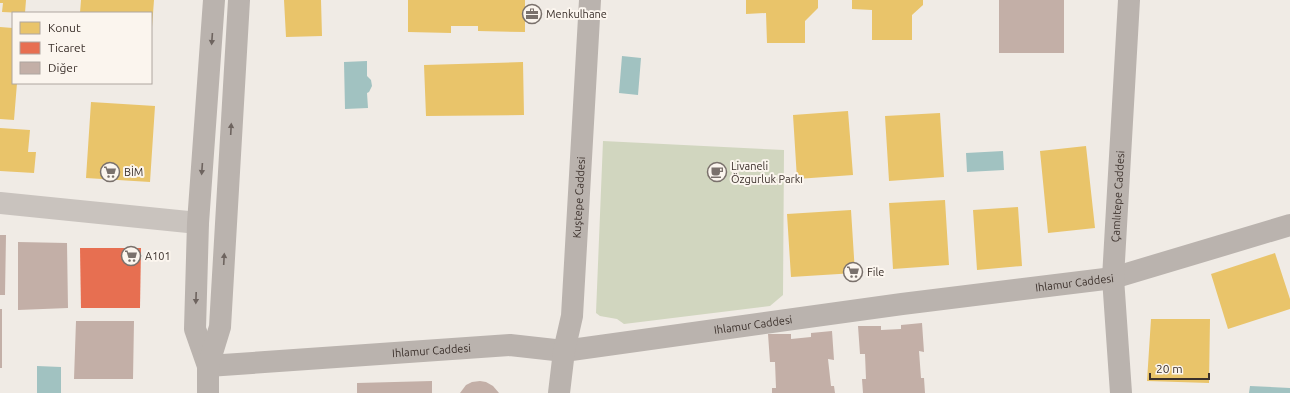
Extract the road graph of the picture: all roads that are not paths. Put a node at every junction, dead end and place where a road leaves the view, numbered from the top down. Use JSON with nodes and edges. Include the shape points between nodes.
{"nodes":[{"id":1,"x":214,"y":0,"type":"edge"},
{"id":2,"x":239,"y":0,"type":"edge"},
{"id":3,"x":590,"y":0,"type":"edge"},
{"id":4,"x":1128,"y":0,"type":"edge"},
{"id":5,"x":0,"y":203,"type":"edge"},
{"id":6,"x":198,"y":223,"type":"junction"},
{"id":7,"x":226,"y":223,"type":"junction"},
{"id":8,"x":1290,"y":225,"type":"edge"},
{"id":9,"x":1113,"y":278,"type":"junction"},
{"id":10,"x":564,"y":351,"type":"junction"},
{"id":11,"x":208,"y":366,"type":"junction"},
{"id":12,"x":208,"y":393,"type":"edge"},
{"id":13,"x":559,"y":393,"type":"edge"},
{"id":14,"x":1121,"y":393,"type":"edge"}],
"edges":[{"from":1,"to":6,"type":"street","one_way":true},
{"from":7,"to":2,"type":"street","one_way":true},
{"from":3,"to":10,"type":"street","name":"Kuştepe Caddesi","via":[[572,316]]},
{"from":4,"to":9,"type":"street","name":"Çamlıtepe Caddesi"},
{"from":5,"to":6,"type":"street"},
{"from":6,"to":7,"type":"street"},
{"from":6,"to":11,"type":"street","one_way":true,"via":[[195,329]]},
{"from":11,"to":7,"type":"street","one_way":true,"via":[[220,328]]},
{"from":8,"to":9,"type":"street","name":"Ihlamur Caddesi"},
{"from":9,"to":10,"type":"street","name":"Ihlamur Caddesi","via":[[902,304]]},
{"from":9,"to":14,"type":"street","name":"Çamlıtepe Caddesi"},
{"from":10,"to":11,"type":"street","name":"Ihlamur Caddesi","via":[[510,345]]},
{"from":10,"to":13,"type":"street","name":"Kuştepe Caddesi"},
{"from":11,"to":12,"type":"street"}]}
